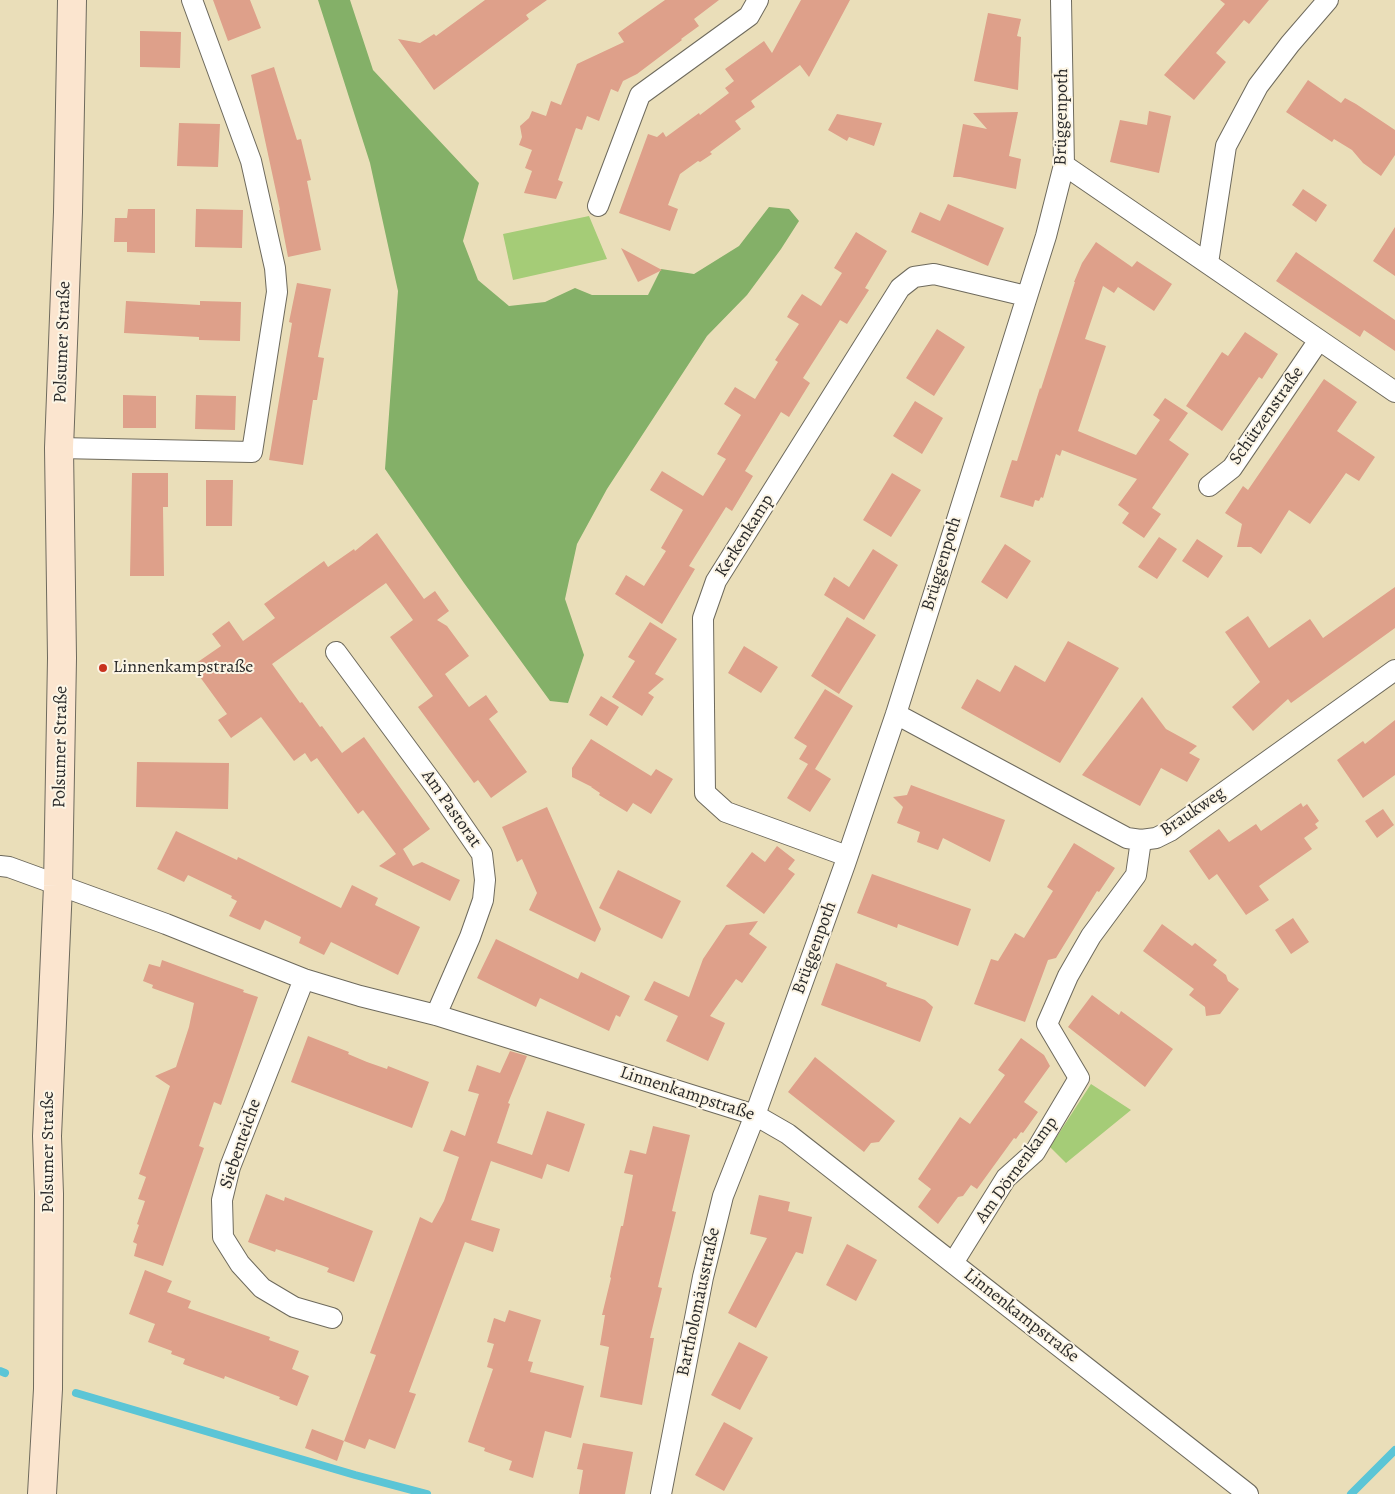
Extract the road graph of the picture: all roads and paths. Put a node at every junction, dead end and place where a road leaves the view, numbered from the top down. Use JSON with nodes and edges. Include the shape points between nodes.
{"nodes":[{"id":1,"x":72,"y":0,"type":"edge"},
{"id":2,"x":192,"y":0,"type":"edge"},
{"id":3,"x":758,"y":0,"type":"edge"},
{"id":4,"x":1061,"y":0,"type":"edge"},
{"id":5,"x":1328,"y":0,"type":"edge"},
{"id":6,"x":1064,"y":165,"type":"junction"},
{"id":7,"x":598,"y":206,"type":"dead end"},
{"id":8,"x":1208,"y":263,"type":"junction"},
{"id":9,"x":1026,"y":296,"type":"junction"},
{"id":10,"x":1319,"y":340,"type":"junction"},
{"id":11,"x":1395,"y":392,"type":"edge"},
{"id":12,"x":59,"y":448,"type":"junction"},
{"id":13,"x":1210,"y":486,"type":"dead end"},
{"id":14,"x":336,"y":652,"type":"dead end"},
{"id":15,"x":1395,"y":670,"type":"edge"},
{"id":16,"x":896,"y":714,"type":"junction"},
{"id":17,"x":1141,"y":840,"type":"junction"},
{"id":18,"x":847,"y":856,"type":"junction"},
{"id":19,"x":0,"y":866,"type":"edge"},
{"id":20,"x":58,"y":886,"type":"junction"},
{"id":21,"x":304,"y":979,"type":"junction"},
{"id":22,"x":436,"y":1015,"type":"junction"},
{"id":23,"x":755,"y":1115,"type":"junction"},
{"id":24,"x":953,"y":1263,"type":"junction"},
{"id":25,"x":332,"y":1318,"type":"dead end"},
{"id":26,"x":42,"y":1494,"type":"edge"},
{"id":27,"x":661,"y":1494,"type":"edge"},
{"id":28,"x":1248,"y":1494,"type":"edge"}],
"edges":[{"from":1,"to":12,"type":"main road","name":"Polsumer Straße"},
{"from":2,"to":12,"type":"street","via":[[251,161],[275,268],[277,292],[252,452]]},
{"from":3,"to":7,"type":"street","via":[[749,16],[640,95]]},
{"from":4,"to":6,"type":"street","name":"Brüggenpoth"},
{"from":5,"to":8,"type":"street","via":[[1258,86],[1226,146]]},
{"from":6,"to":8,"type":"street"},
{"from":6,"to":9,"type":"street","name":"Brüggenpoth"},
{"from":8,"to":10,"type":"street"},
{"from":9,"to":16,"type":"street","name":"Brüggenpoth"},
{"from":9,"to":18,"type":"street","name":"Kerkenkamp","via":[[934,274],[914,277],[900,288],[716,582],[703,618],[705,793],[726,812]]},
{"from":10,"to":11,"type":"street"},
{"from":10,"to":13,"type":"street","name":"Schützenstraße","via":[[1232,468]]},
{"from":12,"to":20,"type":"main road","name":"Polsumer Straße","via":[[62,658]]},
{"from":14,"to":22,"type":"street","name":"Am Pastorat","via":[[482,854],[483,900]]},
{"from":15,"to":17,"type":"street","name":"Braukweg","via":[[1170,831],[1156,838]]},
{"from":16,"to":17,"type":"street","name":"Braukweg","via":[[1127,838]]},
{"from":16,"to":18,"type":"street","name":"Brüggenpoth"},
{"from":17,"to":24,"type":"street","name":"Am Dörnenkamp","via":[[1136,875],[1086,944],[1047,1024],[1079,1078],[1034,1152],[1006,1178]]},
{"from":18,"to":23,"type":"street","name":"Brüggenpoth"},
{"from":19,"to":20,"type":"street","name":"Linnenkampstraße"},
{"from":20,"to":21,"type":"street","name":"Linnenkampstraße","via":[[166,924]]},
{"from":20,"to":26,"type":"main road","name":"Polsumer Straße","via":[[47,1113],[48,1390]]},
{"from":21,"to":22,"type":"street","name":"Linnenkampstraße"},
{"from":21,"to":25,"type":"street","name":"Siebenteiche","via":[[230,1167],[222,1200],[223,1237],[240,1264],[262,1288],[294,1307]]},
{"from":22,"to":23,"type":"street","name":"Linnenkampstraße"},
{"from":23,"to":24,"type":"street","name":"Linnenkampstraße","via":[[788,1134]]},
{"from":23,"to":27,"type":"street","name":"Bartholomäusstraße","via":[[723,1196],[709,1250]]},
{"from":24,"to":28,"type":"street","name":"Linnenkampstraße"}]}
